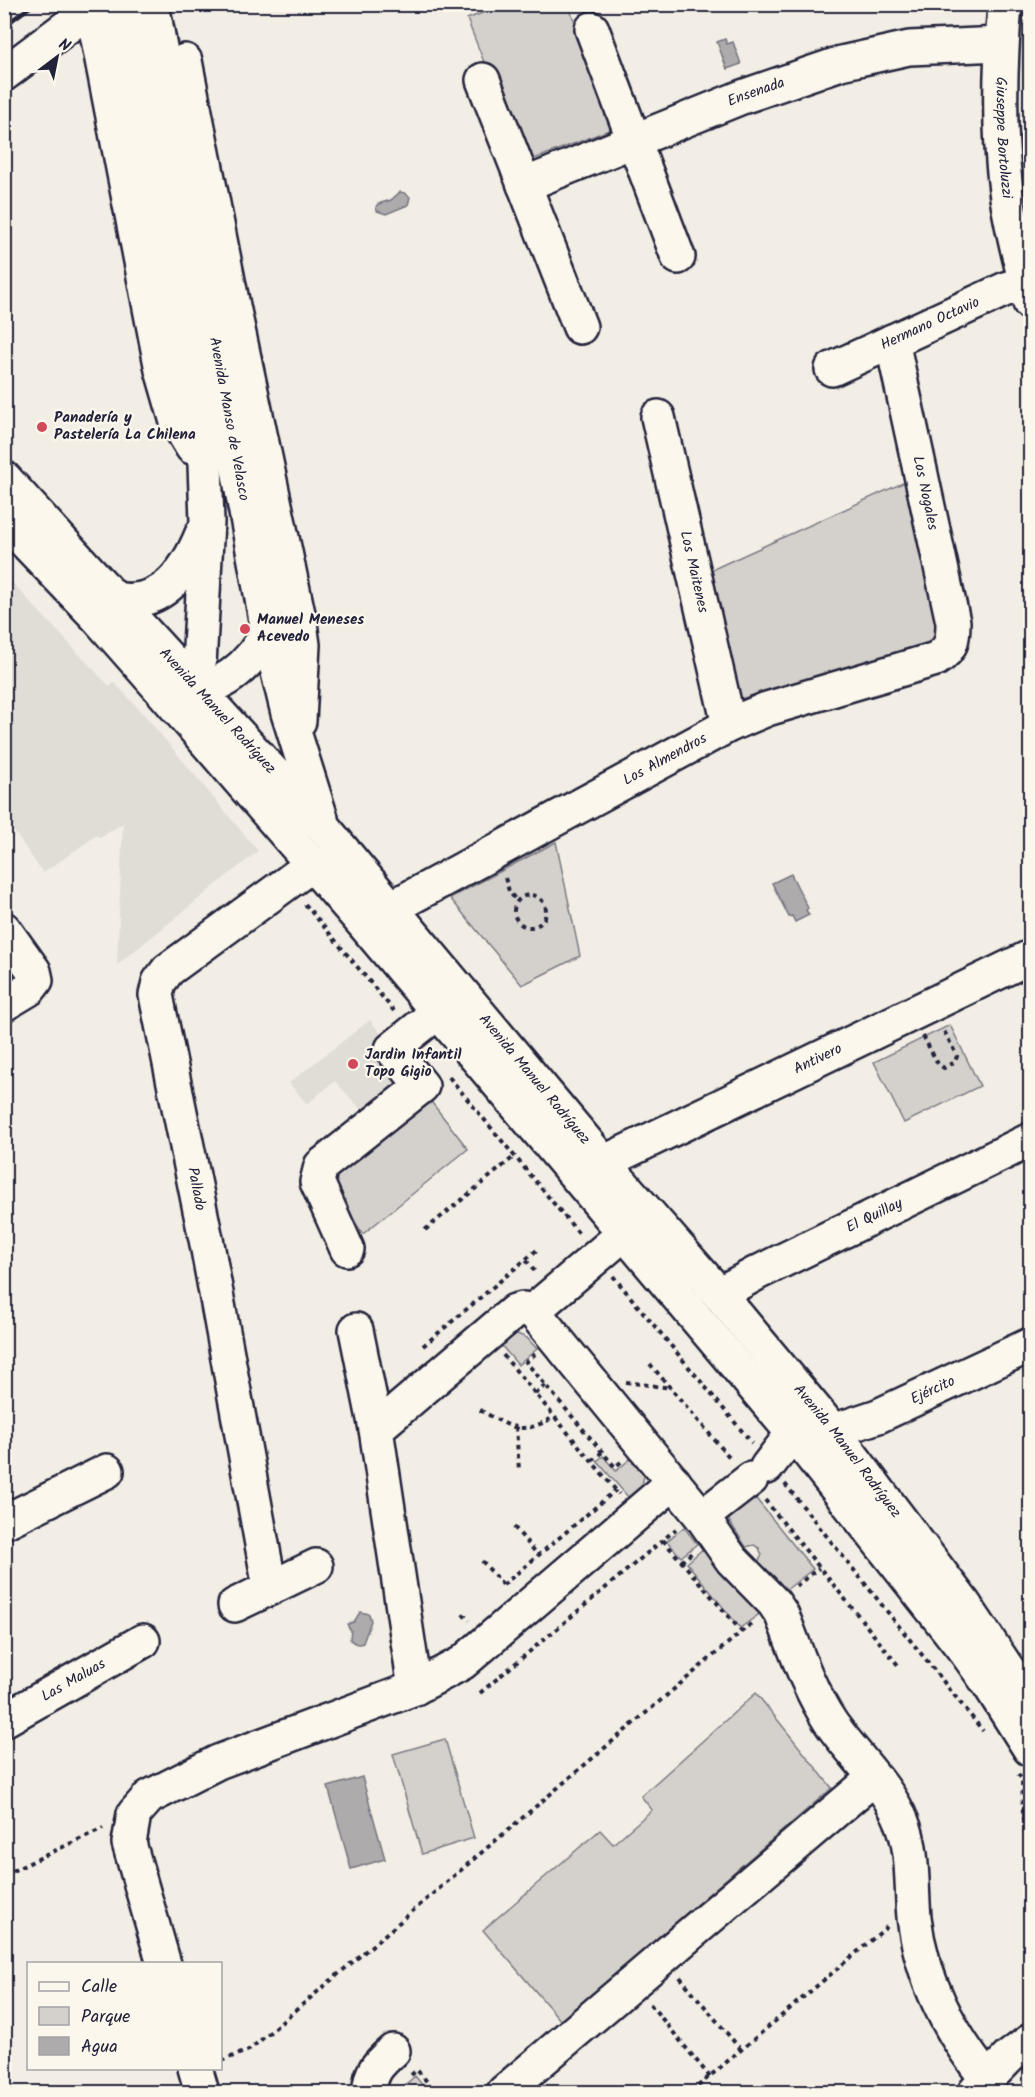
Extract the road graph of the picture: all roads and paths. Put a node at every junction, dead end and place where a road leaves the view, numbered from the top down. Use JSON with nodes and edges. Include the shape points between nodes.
{"nodes":[{"id":1,"x":124,"y":4,"type":"edge"},
{"id":2,"x":152,"y":4,"type":"edge"},
{"id":3,"x":175,"y":4,"type":"edge"},
{"id":4,"x":1005,"y":4,"type":"edge"},
{"id":5,"x":94,"y":6,"type":"edge"},
{"id":6,"x":592,"y":29,"type":"dead end"},
{"id":7,"x":1001,"y":44,"type":"junction"},
{"id":8,"x":4,"y":74,"type":"edge"},
{"id":9,"x":483,"y":80,"type":"dead end"},
{"id":10,"x":634,"y":141,"type":"junction"},
{"id":11,"x":524,"y":185,"type":"junction"},
{"id":12,"x":678,"y":257,"type":"dead end"},
{"id":13,"x":1029,"y":290,"type":"edge"},
{"id":14,"x":580,"y":327,"type":"dead end"},
{"id":15,"x":892,"y":341,"type":"junction"},
{"id":16,"x":832,"y":369,"type":"dead end"},
{"id":17,"x":658,"y":417,"type":"dead end"},
{"id":18,"x":205,"y":464,"type":"junction"},
{"id":19,"x":4,"y":478,"type":"edge"},
{"id":20,"x":4,"y":520,"type":"edge"},
{"id":21,"x":207,"y":522,"type":"junction"},
{"id":22,"x":114,"y":599,"type":"junction"},
{"id":23,"x":268,"y":631,"type":"junction"},
{"id":24,"x":952,"y":646,"type":"joint"},
{"id":25,"x":157,"y":685,"type":"junction"},
{"id":26,"x":197,"y":690,"type":"junction"},
{"id":27,"x":729,"y":725,"type":"junction"},
{"id":28,"x":198,"y":732,"type":"junction"},
{"id":29,"x":298,"y":746,"type":"junction"},
{"id":30,"x":325,"y":829,"type":"junction"},
{"id":31,"x":313,"y":864,"type":"junction"},
{"id":32,"x":504,"y":869,"type":"dead end"},
{"id":33,"x":517,"y":902,"type":"junction"},
{"id":34,"x":304,"y":903,"type":"dead end"},
{"id":35,"x":392,"y":908,"type":"junction"},
{"id":36,"x":363,"y":923,"type":"junction"},
{"id":37,"x":4,"y":929,"type":"edge"},
{"id":38,"x":1030,"y":957,"type":"edge"},
{"id":39,"x":4,"y":1004,"type":"edge"},
{"id":40,"x":438,"y":1012,"type":"junction"},
{"id":41,"x":396,"y":1013,"type":"dead end"},
{"id":42,"x":942,"y":1026,"type":"dead end"},
{"id":43,"x":923,"y":1035,"type":"dead end"},
{"id":44,"x":441,"y":1068,"type":"dead end"},
{"id":45,"x":517,"y":1081,"type":"junction"},
{"id":46,"x":1030,"y":1140,"type":"edge"},
{"id":47,"x":508,"y":1162,"type":"dead end"},
{"id":48,"x":591,"y":1170,"type":"junction"},
{"id":49,"x":637,"y":1223,"type":"junction"},
{"id":50,"x":425,"y":1230,"type":"dead end"},
{"id":51,"x":586,"y":1242,"type":"dead end"},
{"id":52,"x":346,"y":1249,"type":"dead end"},
{"id":53,"x":538,"y":1249,"type":"dead end"},
{"id":54,"x":608,"y":1270,"type":"dead end"},
{"id":55,"x":533,"y":1311,"type":"junction"},
{"id":56,"x":722,"y":1315,"type":"junction"},
{"id":57,"x":356,"y":1330,"type":"dead end"},
{"id":58,"x":1030,"y":1345,"type":"edge"},
{"id":59,"x":423,"y":1346,"type":"dead end"},
{"id":60,"x":541,"y":1349,"type":"dead end"},
{"id":61,"x":500,"y":1353,"type":"dead end"},
{"id":62,"x":650,"y":1364,"type":"dead end"},
{"id":63,"x":625,"y":1382,"type":"dead end"},
{"id":64,"x":546,"y":1385,"type":"junction"},
{"id":65,"x":670,"y":1388,"type":"junction"},
{"id":66,"x":535,"y":1394,"type":"junction"},
{"id":67,"x":480,"y":1410,"type":"dead end"},
{"id":68,"x":554,"y":1417,"type":"junction"},
{"id":69,"x":823,"y":1419,"type":"junction"},
{"id":70,"x":516,"y":1427,"type":"junction"},
{"id":71,"x":376,"y":1429,"type":"junction"},
{"id":72,"x":793,"y":1433,"type":"junction"},
{"id":73,"x":602,"y":1452,"type":"junction"},
{"id":74,"x":592,"y":1461,"type":"junction"},
{"id":75,"x":623,"y":1461,"type":"dead end"},
{"id":76,"x":519,"y":1470,"type":"dead end"},
{"id":77,"x":760,"y":1470,"type":"junction"},
{"id":78,"x":107,"y":1471,"type":"dead end"},
{"id":79,"x":674,"y":1482,"type":"junction"},
{"id":80,"x":616,"y":1490,"type":"junction"},
{"id":81,"x":622,"y":1497,"type":"dead end"},
{"id":82,"x":4,"y":1522,"type":"edge"},
{"id":83,"x":690,"y":1523,"type":"junction"},
{"id":84,"x":514,"y":1527,"type":"dead end"},
{"id":85,"x":663,"y":1540,"type":"junction"},
{"id":86,"x":538,"y":1555,"type":"junction"},
{"id":87,"x":482,"y":1561,"type":"dead end"},
{"id":88,"x":316,"y":1566,"type":"dead end"},
{"id":89,"x":819,"y":1568,"type":"junction"},
{"id":90,"x":503,"y":1585,"type":"junction"},
{"id":91,"x":270,"y":1588,"type":"junction"},
{"id":92,"x":794,"y":1588,"type":"dead end"},
{"id":93,"x":508,"y":1592,"type":"dead end"},
{"id":94,"x":235,"y":1605,"type":"dead end"},
{"id":95,"x":463,"y":1614,"type":"dead end"},
{"id":96,"x":755,"y":1620,"type":"dead end"},
{"id":97,"x":470,"y":1622,"type":"dead end"},
{"id":98,"x":742,"y":1632,"type":"junction"},
{"id":99,"x":143,"y":1641,"type":"dead end"},
{"id":100,"x":898,"y":1665,"type":"dead end"},
{"id":101,"x":415,"y":1688,"type":"junction"},
{"id":102,"x":480,"y":1693,"type":"dead end"},
{"id":103,"x":1030,"y":1708,"type":"edge"},
{"id":104,"x":4,"y":1720,"type":"edge"},
{"id":105,"x":987,"y":1735,"type":"dead end"},
{"id":106,"x":1023,"y":1759,"type":"edge"},
{"id":107,"x":874,"y":1778,"type":"junction"},
{"id":108,"x":134,"y":1814,"type":"junction"},
{"id":109,"x":1030,"y":1850,"type":"edge"},
{"id":110,"x":4,"y":1875,"type":"edge"},
{"id":111,"x":891,"y":1923,"type":"dead end"},
{"id":112,"x":163,"y":1962,"type":"edge"},
{"id":113,"x":677,"y":1973,"type":"dead end"},
{"id":114,"x":646,"y":1999,"type":"dead end"},
{"id":115,"x":1030,"y":2041,"type":"edge"},
{"id":116,"x":741,"y":2050,"type":"junction"},
{"id":117,"x":222,"y":2060,"type":"edge"},
{"id":118,"x":398,"y":2066,"type":"joint"},
{"id":119,"x":196,"y":2070,"type":"edge"},
{"id":120,"x":710,"y":2077,"type":"junction"},
{"id":121,"x":982,"y":2086,"type":"edge"},
{"id":122,"x":202,"y":2092,"type":"edge"},
{"id":123,"x":370,"y":2092,"type":"edge"},
{"id":124,"x":436,"y":2092,"type":"edge"},
{"id":125,"x":504,"y":2092,"type":"edge"},
{"id":126,"x":691,"y":2092,"type":"edge"}],
"edges":[{"from":1,"to":18,"type":"main road","name":"Avenida Manso de Velasco"},
{"from":2,"to":23,"type":"main road","name":"Avenida Manso de Velasco"},
{"from":3,"to":29,"type":"main road","via":[[300,623],[303,645]]},
{"from":4,"to":7,"type":"main road","name":"Giuseppe Bortoluzzi"},
{"from":5,"to":8,"type":"main road"},
{"from":5,"to":18,"type":"main road","via":[[162,370],[177,422]]},
{"from":6,"to":10,"type":"main road"},
{"from":7,"to":10,"type":"main road","name":"Ensenada","via":[[909,48],[861,58],[809,72]]},
{"from":7,"to":13,"type":"main road","name":"Giuseppe Bortoluzzi","via":[[1000,125],[1005,184]]},
{"from":9,"to":11,"type":"main road"},
{"from":10,"to":11,"type":"main road","name":"Ensenada"},
{"from":10,"to":12,"type":"main road"},
{"from":11,"to":14,"type":"main road"},
{"from":13,"to":15,"type":"main road","name":"Hermano Octavio","via":[[1008,288]]},
{"from":15,"to":16,"type":"main road","name":"Hermano Octavio"},
{"from":15,"to":24,"type":"main road","name":"Los Nogales","via":[[953,622]]},
{"from":17,"to":27,"type":"main road","name":"Los Maitenes"},
{"from":18,"to":21,"type":"main road","name":"Avenida Manso de Velasco"},
{"from":19,"to":22,"type":"main road","name":"Avenida Manuel Rodríguez"},
{"from":20,"to":25,"type":"main road","name":"Avenida Manuel Rodríguez"},
{"from":21,"to":22,"type":"main road","via":[[190,559],[174,581],[144,599]]},
{"from":21,"to":26,"type":"main road","name":"Avenida Manso de Velasco"},
{"from":22,"to":26,"type":"main road","name":"Avenida Manuel Rodríguez"},
{"from":23,"to":26,"type":"main road","via":[[253,657],[234,675]]},
{"from":23,"to":29,"type":"main road","name":"Avenida Manso de Velasco"},
{"from":24,"to":27,"type":"main road","name":"Los Almendros","via":[[936,659],[767,709]]},
{"from":25,"to":26,"type":"main road"},
{"from":25,"to":28,"type":"main road","name":"Avenida Manuel Rodríguez"},
{"from":26,"to":28,"type":"main road","name":"Avenida Manso de Velasco"},
{"from":26,"to":30,"type":"main road","name":"Avenida Manuel Rodríguez"},
{"from":27,"to":35,"type":"main road","name":"Los Almendros"},
{"from":28,"to":31,"type":"main road","name":"Avenida Manuel Rodríguez"},
{"from":29,"to":30,"type":"main road","name":"Avenida Manso de Velasco"},
{"from":30,"to":35,"type":"main road","name":"Avenida Manuel Rodríguez"},
{"from":31,"to":36,"type":"main road","name":"Avenida Manuel Rodríguez"},
{"from":31,"to":91,"type":"main road","name":"Pallado","via":[[168,970],[156,995],[207,1244]]},
{"from":32,"to":33,"type":"path","via":[[505,882]]},
{"from":33,"to":33,"type":"path","via":[[529,895],[539,898],[546,912],[542,922],[533,926],[519,922],[514,913]]},
{"from":34,"to":41,"type":"path"},
{"from":35,"to":36,"type":"main road","name":"Los Almendros"},
{"from":35,"to":45,"type":"main road","name":"Avenida Manuel Rodríguez"},
{"from":36,"to":40,"type":"main road","name":"Avenida Manuel Rodríguez"},
{"from":37,"to":39,"type":"main road","via":[[34,971],[36,980],[29,990]]},
{"from":38,"to":48,"type":"main road","name":"Antivero"},
{"from":40,"to":45,"type":"main road","name":"Avenida Manuel Rodríguez"},
{"from":40,"to":52,"type":"main road","via":[[392,1049],[422,1086],[321,1166],[317,1182]]},
{"from":42,"to":43,"type":"path","via":[[957,1056],[949,1065],[940,1067]]},
{"from":44,"to":51,"type":"path"},
{"from":45,"to":48,"type":"main road","name":"Avenida Manuel Rodríguez"},
{"from":46,"to":56,"type":"main road","name":"El Quillay","via":[[757,1273]]},
{"from":47,"to":50,"type":"path"},
{"from":48,"to":49,"type":"main road","name":"Avenida Manuel Rodríguez"},
{"from":49,"to":55,"type":"main road"},
{"from":49,"to":56,"type":"main road","name":"Avenida Manuel Rodríguez"},
{"from":53,"to":59,"type":"path"},
{"from":54,"to":77,"type":"path"},
{"from":55,"to":71,"type":"main road","via":[[515,1311]]},
{"from":55,"to":79,"type":"main road"},
{"from":56,"to":69,"type":"main road","name":"Avenida Manuel Rodríguez"},
{"from":56,"to":72,"type":"main road","name":"Avenida Manuel Rodríguez"},
{"from":57,"to":71,"type":"main road"},
{"from":58,"to":69,"type":"main road","name":"Ejército","via":[[878,1416]]},
{"from":60,"to":64,"type":"path","via":[[526,1362]]},
{"from":61,"to":66,"type":"path"},
{"from":62,"to":65,"type":"path"},
{"from":63,"to":65,"type":"path"},
{"from":64,"to":66,"type":"path"},
{"from":64,"to":73,"type":"path"},
{"from":65,"to":77,"type":"path"},
{"from":66,"to":68,"type":"path"},
{"from":67,"to":70,"type":"path"},
{"from":68,"to":70,"type":"path","via":[[526,1430]]},
{"from":68,"to":74,"type":"path"},
{"from":69,"to":72,"type":"main road"},
{"from":69,"to":103,"type":"main road","name":"Avenida Manuel Rodríguez","via":[[964,1604]]},
{"from":70,"to":76,"type":"path"},
{"from":71,"to":101,"type":"main road"},
{"from":72,"to":77,"type":"main road"},
{"from":72,"to":106,"type":"main road","name":"Avenida Manuel Rodríguez","via":[[989,1684]]},
{"from":73,"to":74,"type":"path"},
{"from":73,"to":75,"type":"path","via":[[615,1467]]},
{"from":74,"to":80,"type":"path"},
{"from":77,"to":83,"type":"main road"},
{"from":77,"to":89,"type":"path"},
{"from":77,"to":105,"type":"path"},
{"from":78,"to":82,"type":"main road"},
{"from":79,"to":83,"type":"main road"},
{"from":79,"to":101,"type":"main road","via":[[462,1663]]},
{"from":80,"to":81,"type":"path"},
{"from":80,"to":86,"type":"path"},
{"from":83,"to":85,"type":"path"},
{"from":83,"to":107,"type":"main road","via":[[774,1603],[819,1703]]},
{"from":84,"to":86,"type":"path"},
{"from":85,"to":98,"type":"path"},
{"from":85,"to":102,"type":"path"},
{"from":86,"to":90,"type":"path"},
{"from":87,"to":90,"type":"path"},
{"from":88,"to":91,"type":"main road"},
{"from":89,"to":92,"type":"path"},
{"from":89,"to":100,"type":"path"},
{"from":90,"to":93,"type":"path"},
{"from":91,"to":94,"type":"main road"},
{"from":95,"to":97,"type":"path"},
{"from":96,"to":98,"type":"path"},
{"from":98,"to":117,"type":"path","via":[[249,2050]]},
{"from":99,"to":104,"type":"main road","name":"Las Maluas"},
{"from":101,"to":108,"type":"main road","via":[[218,1762],[149,1797]]},
{"from":106,"to":109,"type":"path","via":[[1023,1813]]},
{"from":107,"to":121,"type":"main road","via":[[903,1823],[915,1928],[923,1960],[936,1996]]},
{"from":107,"to":125,"type":"main road"},
{"from":108,"to":110,"type":"path"},
{"from":108,"to":112,"type":"main road","via":[[129,1843]]},
{"from":111,"to":116,"type":"path"},
{"from":113,"to":116,"type":"path"},
{"from":114,"to":120,"type":"path"},
{"from":115,"to":121,"type":"main road"},
{"from":116,"to":120,"type":"path"},
{"from":118,"to":123,"type":"main road","via":[[377,2065]]},
{"from":118,"to":124,"type":"path","via":[[417,2070]]},
{"from":119,"to":122,"type":"main road"},
{"from":120,"to":126,"type":"path"}]}
